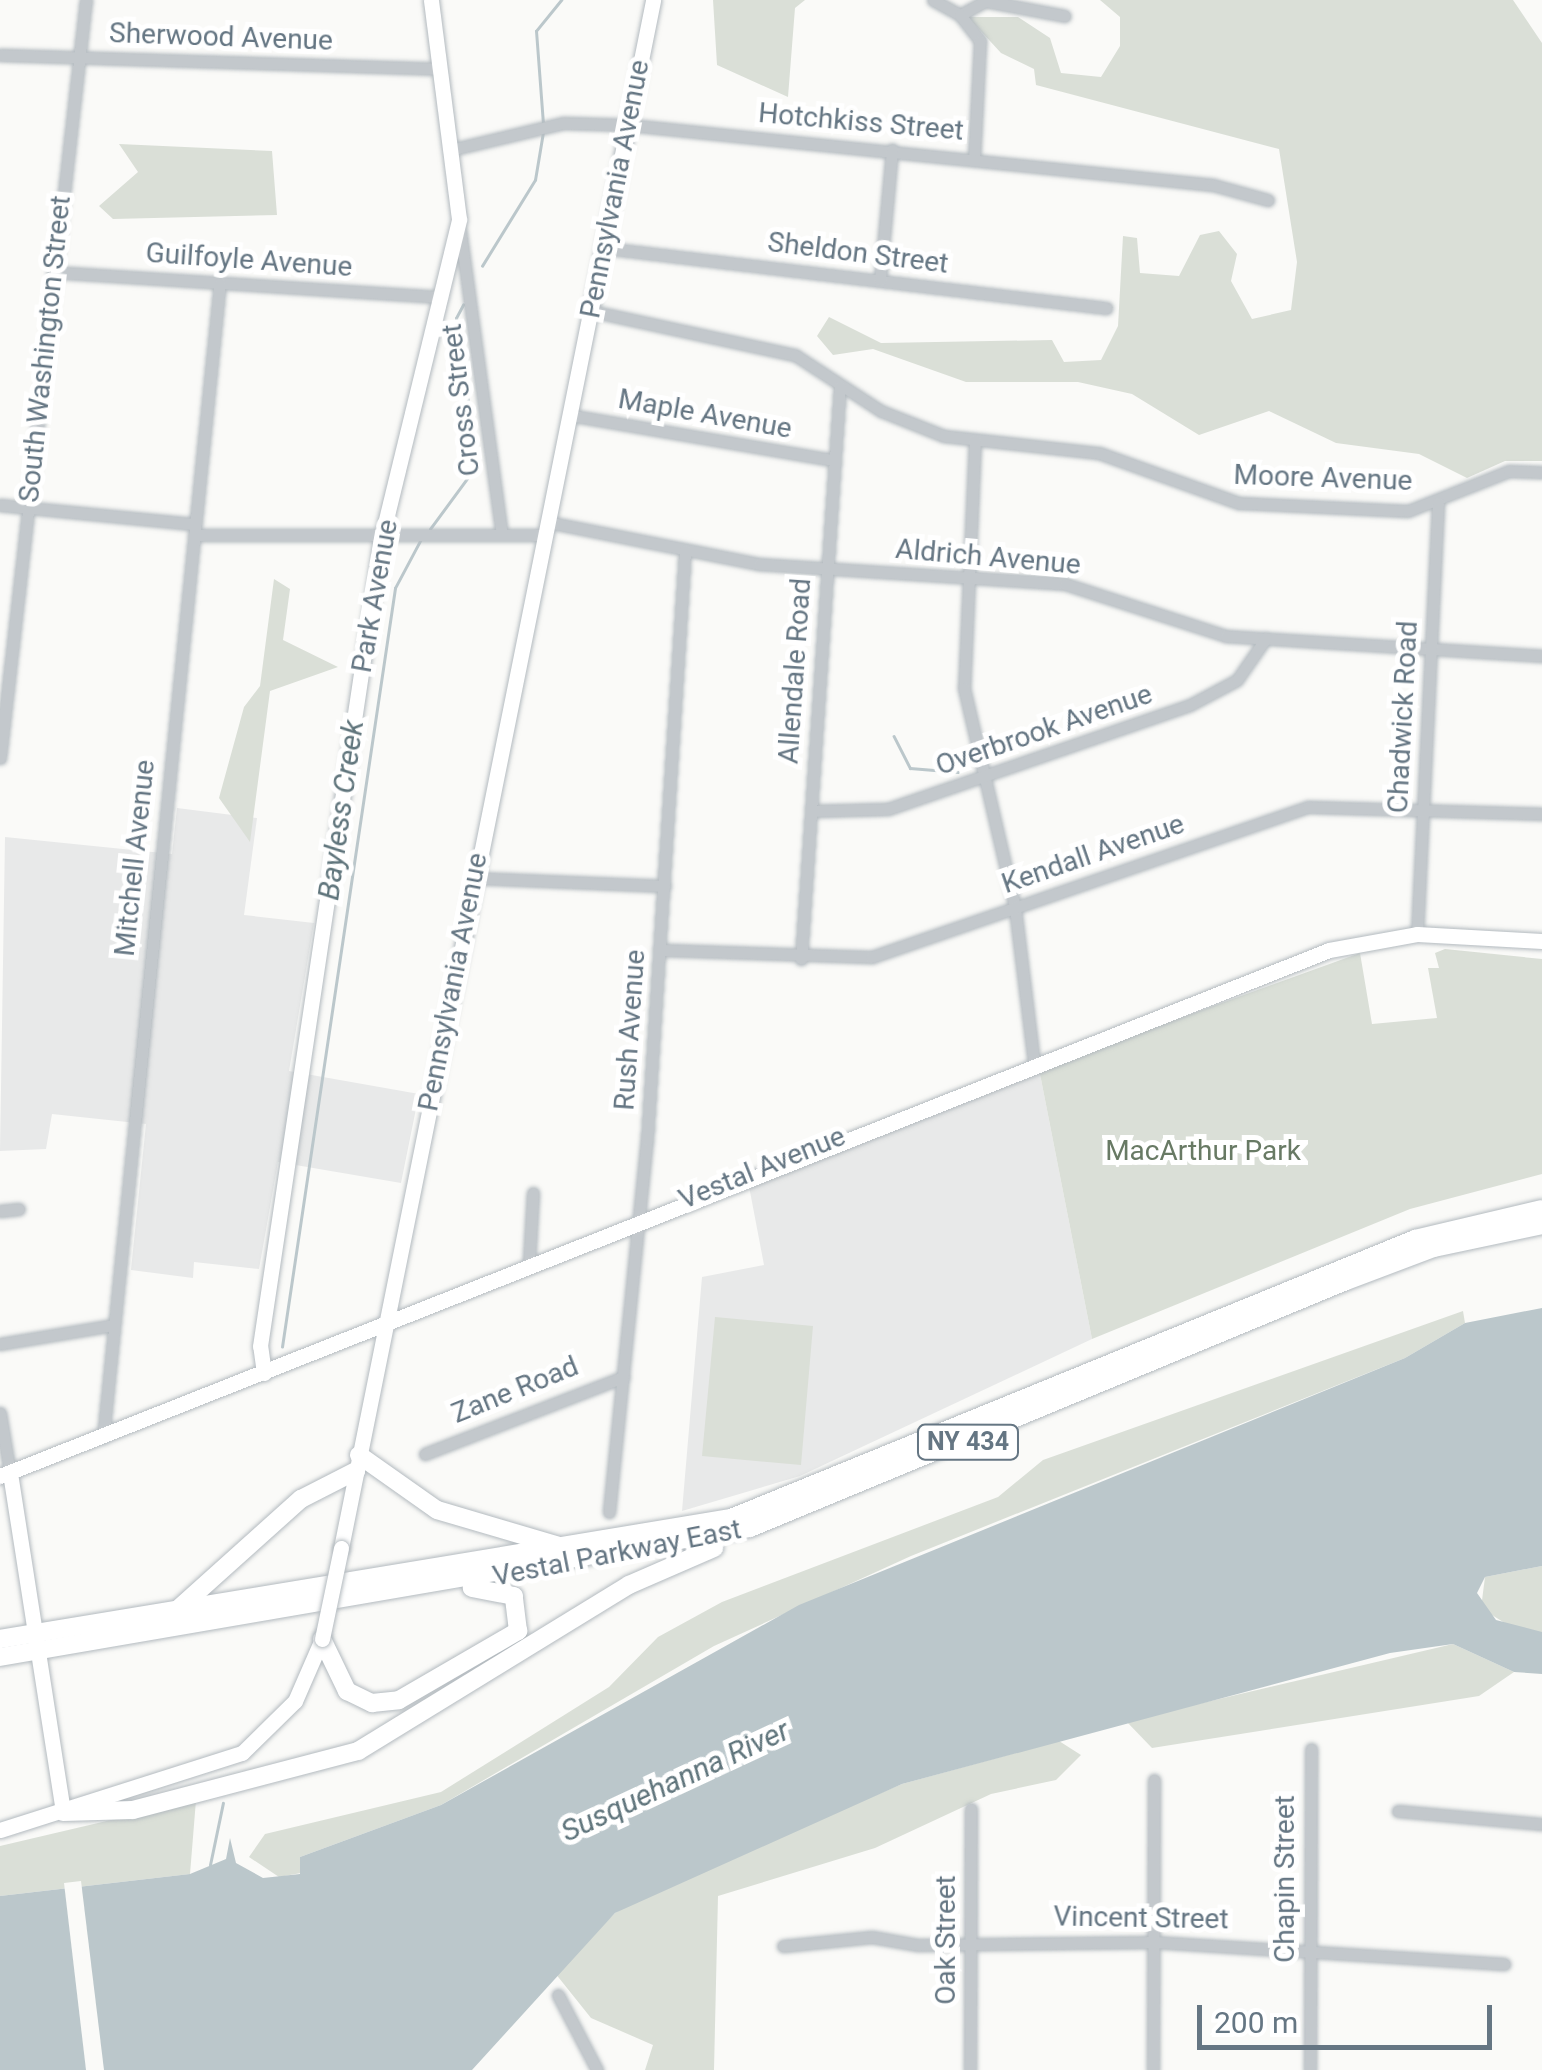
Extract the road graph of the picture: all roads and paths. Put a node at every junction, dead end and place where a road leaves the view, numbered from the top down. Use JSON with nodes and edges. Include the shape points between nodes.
{"nodes":[{"id":1,"x":86,"y":0,"type":"edge"},
{"id":2,"x":431,"y":0,"type":"edge"},
{"id":3,"x":653,"y":0,"type":"edge"},
{"id":4,"x":933,"y":0,"type":"edge"},
{"id":5,"x":960,"y":15,"type":"junction"},
{"id":6,"x":1065,"y":16,"type":"dead end"},
{"id":7,"x":0,"y":55,"type":"edge"},
{"id":8,"x":79,"y":56,"type":"junction"},
{"id":9,"x":440,"y":70,"type":"junction"},
{"id":10,"x":629,"y":125,"type":"junction"},
{"id":11,"x":450,"y":150,"type":"junction"},
{"id":12,"x":892,"y":150,"type":"junction"},
{"id":13,"x":974,"y":158,"type":"junction"},
{"id":14,"x":1268,"y":200,"type":"dead end"},
{"id":15,"x":458,"y":219,"type":"junction"},
{"id":16,"x":604,"y":248,"type":"junction"},
{"id":17,"x":53,"y":272,"type":"junction"},
{"id":18,"x":880,"y":280,"type":"junction"},
{"id":19,"x":220,"y":283,"type":"junction"},
{"id":20,"x":442,"y":297,"type":"junction"},
{"id":21,"x":1106,"y":308,"type":"dead end"},
{"id":22,"x":591,"y":311,"type":"junction"},
{"id":23,"x":840,"y":386,"type":"junction"},
{"id":24,"x":569,"y":415,"type":"junction"},
{"id":25,"x":975,"y":440,"type":"junction"},
{"id":26,"x":832,"y":460,"type":"junction"},
{"id":27,"x":1542,"y":472,"type":"edge"},
{"id":28,"x":1438,"y":504,"type":"junction"},
{"id":29,"x":0,"y":505,"type":"edge"},
{"id":30,"x":28,"y":508,"type":"junction"},
{"id":31,"x":545,"y":528,"type":"junction"},
{"id":32,"x":194,"y":529,"type":"junction"},
{"id":33,"x":502,"y":534,"type":"junction"},
{"id":34,"x":382,"y":540,"type":"junction"},
{"id":35,"x":684,"y":550,"type":"junction"},
{"id":36,"x":827,"y":570,"type":"junction"},
{"id":37,"x":966,"y":578,"type":"junction"},
{"id":38,"x":1266,"y":638,"type":"junction"},
{"id":39,"x":1431,"y":648,"type":"junction"},
{"id":40,"x":1542,"y":656,"type":"edge"},
{"id":41,"x":0,"y":758,"type":"edge"},
{"id":42,"x":980,"y":778,"type":"junction"},
{"id":43,"x":1424,"y":806,"type":"junction"},
{"id":44,"x":811,"y":811,"type":"junction"},
{"id":45,"x":1542,"y":814,"type":"edge"},
{"id":46,"x":474,"y":878,"type":"junction"},
{"id":47,"x":665,"y":886,"type":"junction"},
{"id":48,"x":1015,"y":908,"type":"junction"},
{"id":49,"x":1417,"y":934,"type":"junction"},
{"id":50,"x":1542,"y":940,"type":"edge"},
{"id":51,"x":662,"y":950,"type":"junction"},
{"id":52,"x":800,"y":959,"type":"junction"},
{"id":53,"x":1034,"y":1062,"type":"junction"},
{"id":54,"x":533,"y":1192,"type":"dead end"},
{"id":55,"x":18,"y":1209,"type":"dead end"},
{"id":56,"x":1542,"y":1209,"type":"edge"},
{"id":57,"x":0,"y":1211,"type":"edge"},
{"id":58,"x":639,"y":1217,"type":"junction"},
{"id":59,"x":1542,"y":1225,"type":"edge"},
{"id":60,"x":530,"y":1262,"type":"junction"},
{"id":61,"x":383,"y":1322,"type":"junction"},
{"id":62,"x":113,"y":1324,"type":"junction"},
{"id":63,"x":0,"y":1344,"type":"edge"},
{"id":64,"x":264,"y":1374,"type":"junction"},
{"id":65,"x":624,"y":1376,"type":"junction"},
{"id":66,"x":0,"y":1413,"type":"edge"},
{"id":67,"x":103,"y":1438,"type":"junction"},
{"id":68,"x":425,"y":1454,"type":"dead end"},
{"id":69,"x":357,"y":1463,"type":"junction"},
{"id":70,"x":5,"y":1474,"type":"edge"},
{"id":71,"x":609,"y":1512,"type":"dead end"},
{"id":72,"x":777,"y":1519,"type":"junction"},
{"id":73,"x":600,"y":1546,"type":"junction"},
{"id":74,"x":412,"y":1590,"type":"junction"},
{"id":75,"x":167,"y":1614,"type":"junction"},
{"id":76,"x":322,"y":1638,"type":"junction"},
{"id":77,"x":0,"y":1639,"type":"edge"},
{"id":78,"x":36,"y":1642,"type":"junction"},
{"id":79,"x":0,"y":1657,"type":"edge"},
{"id":80,"x":1311,"y":1748,"type":"dead end"},
{"id":81,"x":1154,"y":1780,"type":"dead end"},
{"id":82,"x":971,"y":1810,"type":"dead end"},
{"id":83,"x":1398,"y":1811,"type":"dead end"},
{"id":84,"x":63,"y":1812,"type":"junction"},
{"id":85,"x":1542,"y":1824,"type":"edge"},
{"id":86,"x":0,"y":1830,"type":"edge"},
{"id":87,"x":971,"y":1942,"type":"junction"},
{"id":88,"x":1154,"y":1942,"type":"junction"},
{"id":89,"x":783,"y":1946,"type":"dead end"},
{"id":90,"x":1310,"y":1947,"type":"junction"},
{"id":91,"x":1504,"y":1964,"type":"dead end"},
{"id":92,"x":558,"y":1995,"type":"dead end"},
{"id":93,"x":597,"y":2070,"type":"edge"},
{"id":94,"x":970,"y":2070,"type":"edge"},
{"id":95,"x":1153,"y":2070,"type":"edge"},
{"id":96,"x":1310,"y":2070,"type":"edge"}],
"edges":[{"from":1,"to":8,"type":"street","name":"South Washington Street"},
{"from":2,"to":9,"type":"street","name":"Park Avenue"},
{"from":3,"to":10,"type":"street","name":"Pennsylvania Avenue"},
{"from":4,"to":5,"type":"street"},
{"from":5,"to":6,"type":"street","via":[[985,1]]},
{"from":5,"to":13,"type":"street","via":[[980,41]]},
{"from":7,"to":8,"type":"street","name":"Sherwood Avenue"},
{"from":8,"to":9,"type":"street","name":"Sherwood Avenue"},
{"from":8,"to":17,"type":"street","name":"South Washington Street"},
{"from":9,"to":11,"type":"street","name":"Park Avenue"},
{"from":10,"to":11,"type":"street","name":"Hotchkiss Street","via":[[552,126]]},
{"from":10,"to":12,"type":"street","name":"Hotchkiss Street"},
{"from":10,"to":16,"type":"street","name":"Pennsylvania Avenue"},
{"from":11,"to":15,"type":"street","name":"Park Avenue"},
{"from":12,"to":13,"type":"street","name":"Hotchkiss Street"},
{"from":12,"to":18,"type":"street"},
{"from":13,"to":14,"type":"street","name":"Hotchkiss Street"},
{"from":15,"to":20,"type":"street","name":"Park Avenue"},
{"from":15,"to":33,"type":"street","name":"Cross Street"},
{"from":16,"to":18,"type":"street","name":"Sheldon Street"},
{"from":16,"to":22,"type":"street","name":"Pennsylvania Avenue"},
{"from":17,"to":19,"type":"street","name":"Guilfoyle Avenue"},
{"from":17,"to":30,"type":"street","name":"South Washington Street"},
{"from":18,"to":21,"type":"street","name":"Sheldon Street"},
{"from":19,"to":20,"type":"street","name":"Guilfoyle Avenue"},
{"from":19,"to":32,"type":"street","name":"Mitchell Avenue"},
{"from":20,"to":34,"type":"street","name":"Park Avenue"},
{"from":22,"to":23,"type":"street","name":"Moore Avenue","via":[[782,351]]},
{"from":22,"to":24,"type":"street","name":"Pennsylvania Avenue"},
{"from":23,"to":25,"type":"street","name":"Moore Avenue","via":[[920,429]]},
{"from":23,"to":26,"type":"street","name":"Allendale Road"},
{"from":24,"to":26,"type":"street","name":"Maple Avenue"},
{"from":24,"to":31,"type":"street","name":"Pennsylvania Avenue"},
{"from":25,"to":28,"type":"street","name":"Moore Avenue","via":[[1099,453],[1239,503],[1408,511]]},
{"from":25,"to":37,"type":"street"},
{"from":26,"to":36,"type":"street","name":"Allendale Road"},
{"from":27,"to":28,"type":"street","name":"Moore Avenue","via":[[1509,471]]},
{"from":28,"to":39,"type":"street","name":"Chadwick Road"},
{"from":29,"to":30,"type":"street"},
{"from":30,"to":32,"type":"street"},
{"from":30,"to":41,"type":"street","name":"South Washington Street"},
{"from":31,"to":33,"type":"street"},
{"from":31,"to":35,"type":"street","name":"Aldrich Avenue"},
{"from":31,"to":46,"type":"street","name":"Pennsylvania Avenue"},
{"from":32,"to":34,"type":"street"},
{"from":32,"to":62,"type":"street","name":"Mitchell Avenue"},
{"from":33,"to":34,"type":"street"},
{"from":34,"to":64,"type":"street","name":"Park Avenue","via":[[260,1346]]},
{"from":35,"to":36,"type":"street","name":"Aldrich Avenue"},
{"from":35,"to":47,"type":"street","name":"Rush Avenue"},
{"from":36,"to":37,"type":"street","name":"Aldrich Avenue"},
{"from":36,"to":44,"type":"street","name":"Allendale Road"},
{"from":37,"to":38,"type":"street","name":"Aldrich Avenue","via":[[1086,588],[1180,625]]},
{"from":37,"to":42,"type":"street","via":[[964,688]]},
{"from":38,"to":39,"type":"street","name":"Aldrich Avenue"},
{"from":38,"to":42,"type":"street","name":"Overbrook Avenue","via":[[1249,668],[1214,695]]},
{"from":39,"to":40,"type":"street","name":"Aldrich Avenue"},
{"from":39,"to":43,"type":"street","name":"Chadwick Road"},
{"from":42,"to":44,"type":"street","name":"Overbrook Avenue","via":[[888,809]]},
{"from":42,"to":48,"type":"street"},
{"from":43,"to":45,"type":"street","name":"Kendall Avenue"},
{"from":43,"to":48,"type":"street","name":"Kendall Avenue","via":[[1308,807]]},
{"from":43,"to":49,"type":"street","name":"Chadwick Road"},
{"from":44,"to":52,"type":"street","name":"Allendale Road"},
{"from":46,"to":47,"type":"street"},
{"from":46,"to":61,"type":"street","name":"Pennsylvania Avenue"},
{"from":47,"to":51,"type":"street","name":"Rush Avenue"},
{"from":48,"to":52,"type":"street","name":"Kendall Avenue","via":[[872,957]]},
{"from":48,"to":53,"type":"street"},
{"from":49,"to":50,"type":"street","name":"Vestal Avenue"},
{"from":49,"to":53,"type":"street","name":"Vestal Avenue","via":[[1330,950]]},
{"from":51,"to":52,"type":"street","name":"Kendall Avenue"},
{"from":51,"to":58,"type":"street","name":"Rush Avenue"},
{"from":53,"to":58,"type":"street","name":"Vestal Avenue"},
{"from":54,"to":60,"type":"street"},
{"from":55,"to":57,"type":"street"},
{"from":56,"to":73,"type":"main road","name":"Vestal Parkway East","number":"NY 434","via":[[1398,1245],[796,1498]]},
{"from":58,"to":60,"type":"street","name":"Vestal Avenue"},
{"from":58,"to":65,"type":"street","name":"Rush Avenue"},
{"from":59,"to":72,"type":"main road","name":"Vestal Parkway East","number":"NY 434","via":[[1434,1248],[1346,1281]]},
{"from":60,"to":61,"type":"street","name":"Vestal Avenue"},
{"from":61,"to":64,"type":"street","name":"Vestal Avenue"},
{"from":61,"to":69,"type":"street","name":"Pennsylvania Avenue"},
{"from":62,"to":63,"type":"street"},
{"from":62,"to":67,"type":"street","name":"Mitchell Avenue"},
{"from":64,"to":67,"type":"street","name":"Vestal Avenue"},
{"from":65,"to":68,"type":"street","name":"Zane Road"},
{"from":65,"to":71,"type":"street","name":"Rush Avenue"},
{"from":66,"to":70,"type":"street"},
{"from":67,"to":70,"type":"street","name":"Vestal Avenue"},
{"from":69,"to":73,"type":"main road","via":[[437,1510],[544,1543]]},
{"from":69,"to":75,"type":"main road","via":[[302,1499]]},
{"from":69,"to":76,"type":"street","name":"Pennsylvania Avenue","bridge":true},
{"from":70,"to":78,"type":"street"},
{"from":72,"to":74,"type":"main road","name":"Vestal Parkway East","number":"NY 434","via":[[663,1549]]},
{"from":72,"to":84,"type":"main road","via":[[638,1580],[358,1751],[132,1810]]},
{"from":73,"to":75,"type":"main road","name":"Vestal Parkway East","number":"NY 434"},
{"from":74,"to":76,"type":"main road","via":[[504,1591],[520,1604],[521,1625],[386,1704],[343,1688]]},
{"from":74,"to":78,"type":"main road","name":"Vestal Parkway East","number":"NY 434"},
{"from":75,"to":78,"type":"main road","name":"Vestal Parkway East","number":"NY 434"},
{"from":76,"to":84,"type":"street","name":"Pennsylvania Avenue","via":[[295,1701],[248,1749]]},
{"from":77,"to":78,"type":"main road","name":"Vestal Parkway East","number":"NY 434"},
{"from":78,"to":79,"type":"main road","name":"Vestal Parkway East","number":"NY 434"},
{"from":78,"to":84,"type":"street"},
{"from":80,"to":90,"type":"street","name":"Chapin Street"},
{"from":81,"to":88,"type":"street"},
{"from":82,"to":87,"type":"street","name":"Oak Street"},
{"from":83,"to":85,"type":"street"},
{"from":84,"to":86,"type":"street","name":"Pennsylvania Avenue"},
{"from":87,"to":88,"type":"street","name":"Vincent Street"},
{"from":87,"to":89,"type":"street","name":"Vincent Street","via":[[872,1936]]},
{"from":87,"to":94,"type":"street","name":"Oak Street"},
{"from":88,"to":90,"type":"street","name":"Vincent Street"},
{"from":88,"to":95,"type":"street"},
{"from":90,"to":91,"type":"street","name":"Vincent Street"},
{"from":90,"to":96,"type":"street","name":"Chapin Street"},
{"from":92,"to":93,"type":"street"}]}
